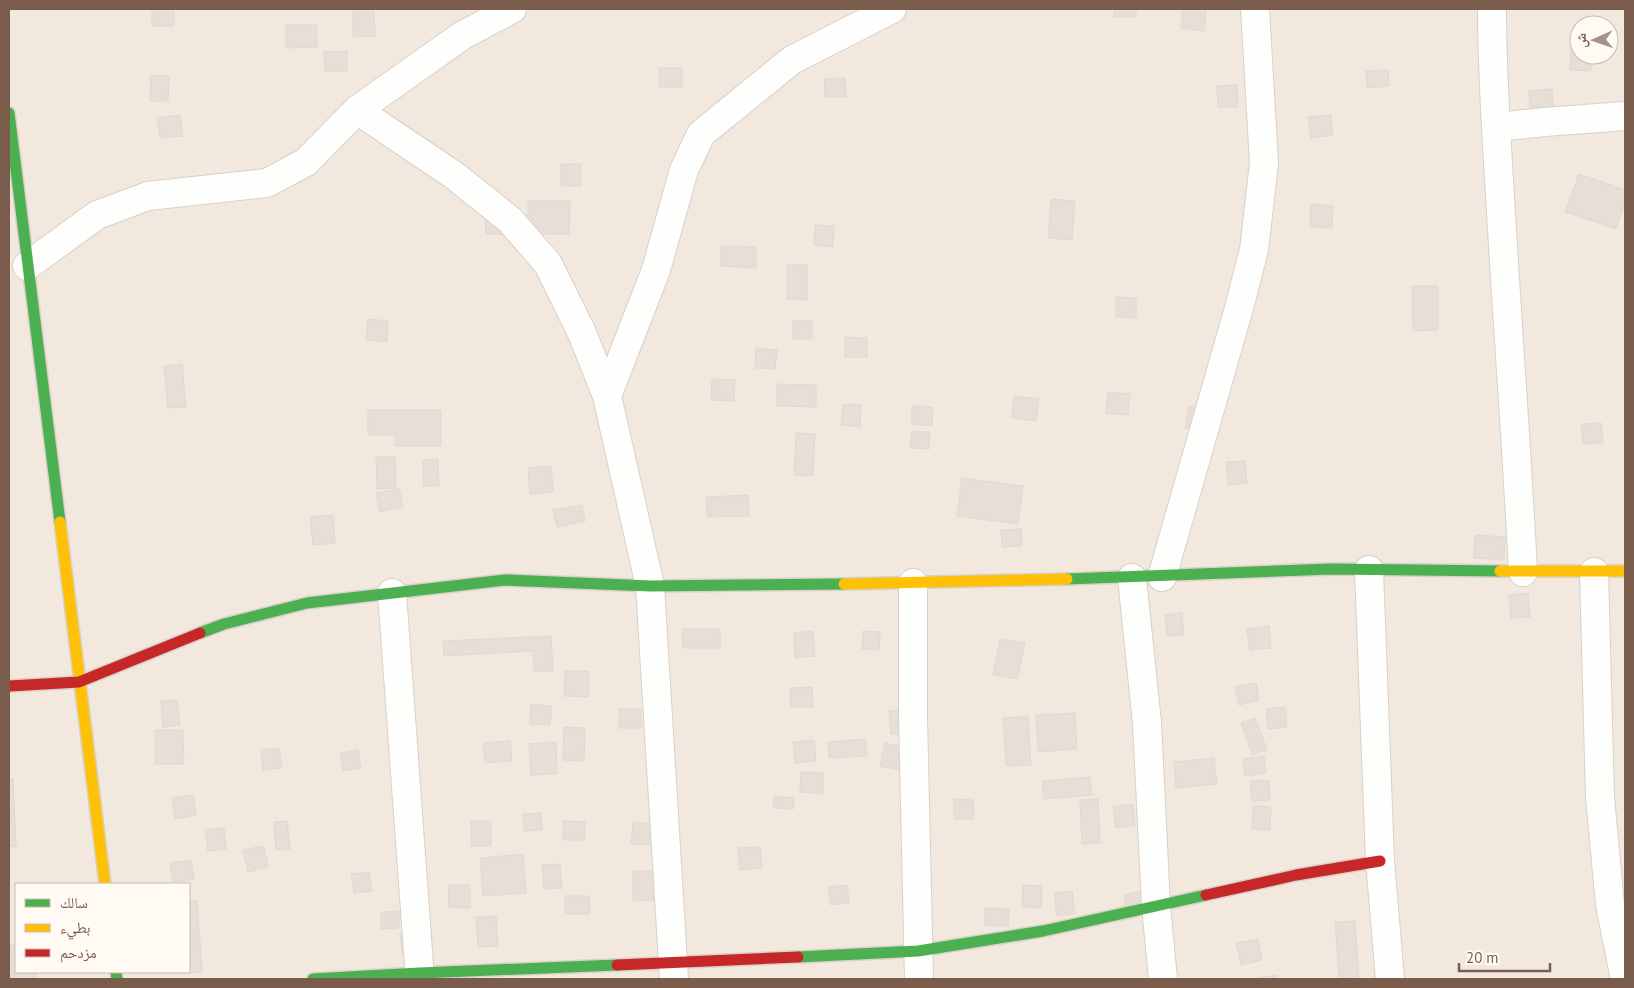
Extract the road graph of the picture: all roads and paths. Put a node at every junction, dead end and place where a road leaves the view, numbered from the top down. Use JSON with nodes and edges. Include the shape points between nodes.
{"nodes":[{"id":1,"x":892,"y":9,"type":"edge"},
{"id":2,"x":1255,"y":9,"type":"edge"},
{"id":3,"x":1492,"y":9,"type":"edge"},
{"id":4,"x":497,"y":13,"type":"edge"},
{"id":5,"x":357,"y":110,"type":"junction"},
{"id":6,"x":9,"y":113,"type":"edge"},
{"id":7,"x":1625,"y":116,"type":"edge"},
{"id":8,"x":1496,"y":127,"type":"junction"},
{"id":9,"x":27,"y":266,"type":"junction"},
{"id":10,"x":607,"y":396,"type":"junction"},
{"id":11,"x":1369,"y":570,"type":"junction"},
{"id":12,"x":1625,"y":571,"type":"edge"},
{"id":13,"x":1523,"y":572,"type":"junction"},
{"id":14,"x":1594,"y":572,"type":"junction"},
{"id":15,"x":1162,"y":577,"type":"junction"},
{"id":16,"x":1132,"y":578,"type":"junction"},
{"id":17,"x":913,"y":583,"type":"junction"},
{"id":18,"x":650,"y":586,"type":"junction"},
{"id":19,"x":392,"y":593,"type":"junction"},
{"id":20,"x":79,"y":682,"type":"junction"},
{"id":21,"x":9,"y":686,"type":"edge"},
{"id":22,"x":1380,"y":861,"type":"junction"},
{"id":23,"x":105,"y":883,"type":"edge"},
{"id":24,"x":1156,"y":906,"type":"junction"},
{"id":25,"x":918,"y":951,"type":"junction"},
{"id":26,"x":673,"y":971,"type":"edge"},
{"id":27,"x":420,"y":976,"type":"edge"},
{"id":28,"x":313,"y":979,"type":"edge"},
{"id":29,"x":919,"y":979,"type":"edge"},
{"id":30,"x":1163,"y":979,"type":"edge"},
{"id":31,"x":1390,"y":979,"type":"edge"},
{"id":32,"x":1625,"y":979,"type":"edge"}],
"edges":[{"from":1,"to":10,"type":"street","via":[[792,60],[701,134],[684,170],[656,270]]},
{"from":2,"to":15,"type":"street","via":[[1264,162],[1254,250]]},
{"from":3,"to":8,"type":"street"},
{"from":4,"to":5,"type":"street"},
{"from":5,"to":9,"type":"street","via":[[306,162],[267,183],[148,196],[97,215]]},
{"from":5,"to":10,"type":"street","via":[[455,176],[510,220],[548,264],[582,333]]},
{"from":6,"to":9,"type":"street"},
{"from":7,"to":8,"type":"street"},
{"from":8,"to":13,"type":"street"},
{"from":9,"to":20,"type":"street"},
{"from":10,"to":18,"type":"street"},
{"from":11,"to":13,"type":"street"},
{"from":11,"to":15,"type":"street"},
{"from":11,"to":22,"type":"street"},
{"from":12,"to":14,"type":"street"},
{"from":13,"to":14,"type":"street"},
{"from":14,"to":32,"type":"street","via":[[1600,797],[1610,905]]},
{"from":15,"to":16,"type":"street"},
{"from":16,"to":17,"type":"street"},
{"from":16,"to":24,"type":"street","via":[[1147,723]]},
{"from":17,"to":18,"type":"street"},
{"from":17,"to":25,"type":"street"},
{"from":18,"to":19,"type":"street","via":[[505,580]]},
{"from":18,"to":26,"type":"street"},
{"from":19,"to":20,"type":"street","via":[[307,603],[224,624]]},
{"from":19,"to":27,"type":"street"},
{"from":20,"to":21,"type":"street"},
{"from":20,"to":23,"type":"street"},
{"from":22,"to":24,"type":"street","via":[[1296,875]]},
{"from":22,"to":31,"type":"street"},
{"from":24,"to":25,"type":"street","via":[[1043,931]]},
{"from":24,"to":30,"type":"street"},
{"from":25,"to":26,"type":"street"},
{"from":25,"to":29,"type":"street"},
{"from":26,"to":27,"type":"street"},
{"from":27,"to":28,"type":"street"}]}
